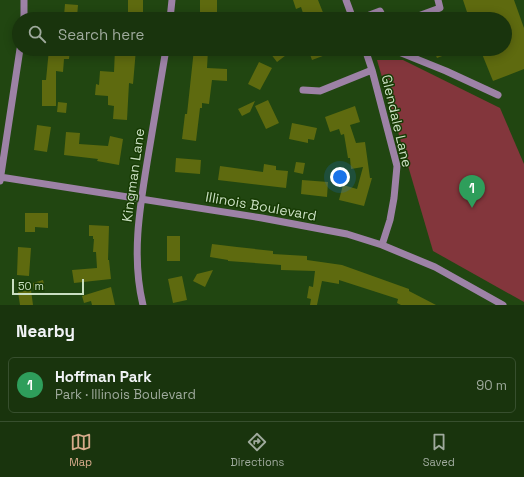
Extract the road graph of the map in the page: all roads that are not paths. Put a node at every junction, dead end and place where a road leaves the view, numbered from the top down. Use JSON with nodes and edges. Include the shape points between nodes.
{"nodes":[{"id":1,"x":24,"y":0,"type":"edge"},
{"id":2,"x":172,"y":0,"type":"edge"},
{"id":3,"x":346,"y":0,"type":"edge"},
{"id":4,"x":438,"y":0,"type":"edge"},
{"id":5,"x":24,"y":12,"type":"edge"},
{"id":6,"x":171,"y":12,"type":"edge"},
{"id":7,"x":350,"y":12,"type":"edge"},
{"id":8,"x":429,"y":12,"type":"edge"},
{"id":9,"x":19,"y":56,"type":"edge"},
{"id":10,"x":165,"y":56,"type":"edge"},
{"id":11,"x":367,"y":56,"type":"edge"},
{"id":12,"x":409,"y":56,"type":"edge"},
{"id":13,"x":372,"y":70,"type":"junction"},
{"id":14,"x":303,"y":90,"type":"dead end"},
{"id":15,"x":498,"y":96,"type":"dead end"},
{"id":16,"x":0,"y":178,"type":"edge"},
{"id":17,"x":141,"y":199,"type":"junction"},
{"id":18,"x":382,"y":246,"type":"junction"},
{"id":19,"x":143,"y":305,"type":"edge"},
{"id":20,"x":503,"y":305,"type":"edge"}],
"edges":[{"from":1,"to":5,"type":"street"},
{"from":2,"to":6,"type":"street"},
{"from":3,"to":7,"type":"street"},
{"from":4,"to":8,"type":"street","via":[[440,8]]},
{"from":9,"to":16,"type":"street"},
{"from":10,"to":17,"type":"street","name":"Kingman Lane"},
{"from":11,"to":13,"type":"street","name":"Glendale Lane"},
{"from":12,"to":15,"type":"street"},
{"from":13,"to":14,"type":"street","via":[[320,91]]},
{"from":13,"to":18,"type":"street","name":"Glendale Lane","via":[[397,166],[393,205]]},
{"from":16,"to":17,"type":"street","name":"Illinois Boulevard"},
{"from":17,"to":18,"type":"street","name":"Illinois Boulevard","via":[[308,226],[347,234]]},
{"from":17,"to":19,"type":"street","name":"Kingman Lane","via":[[136,253]]},
{"from":18,"to":20,"type":"street","name":"Illinois Boulevard","via":[[435,267]]}]}
